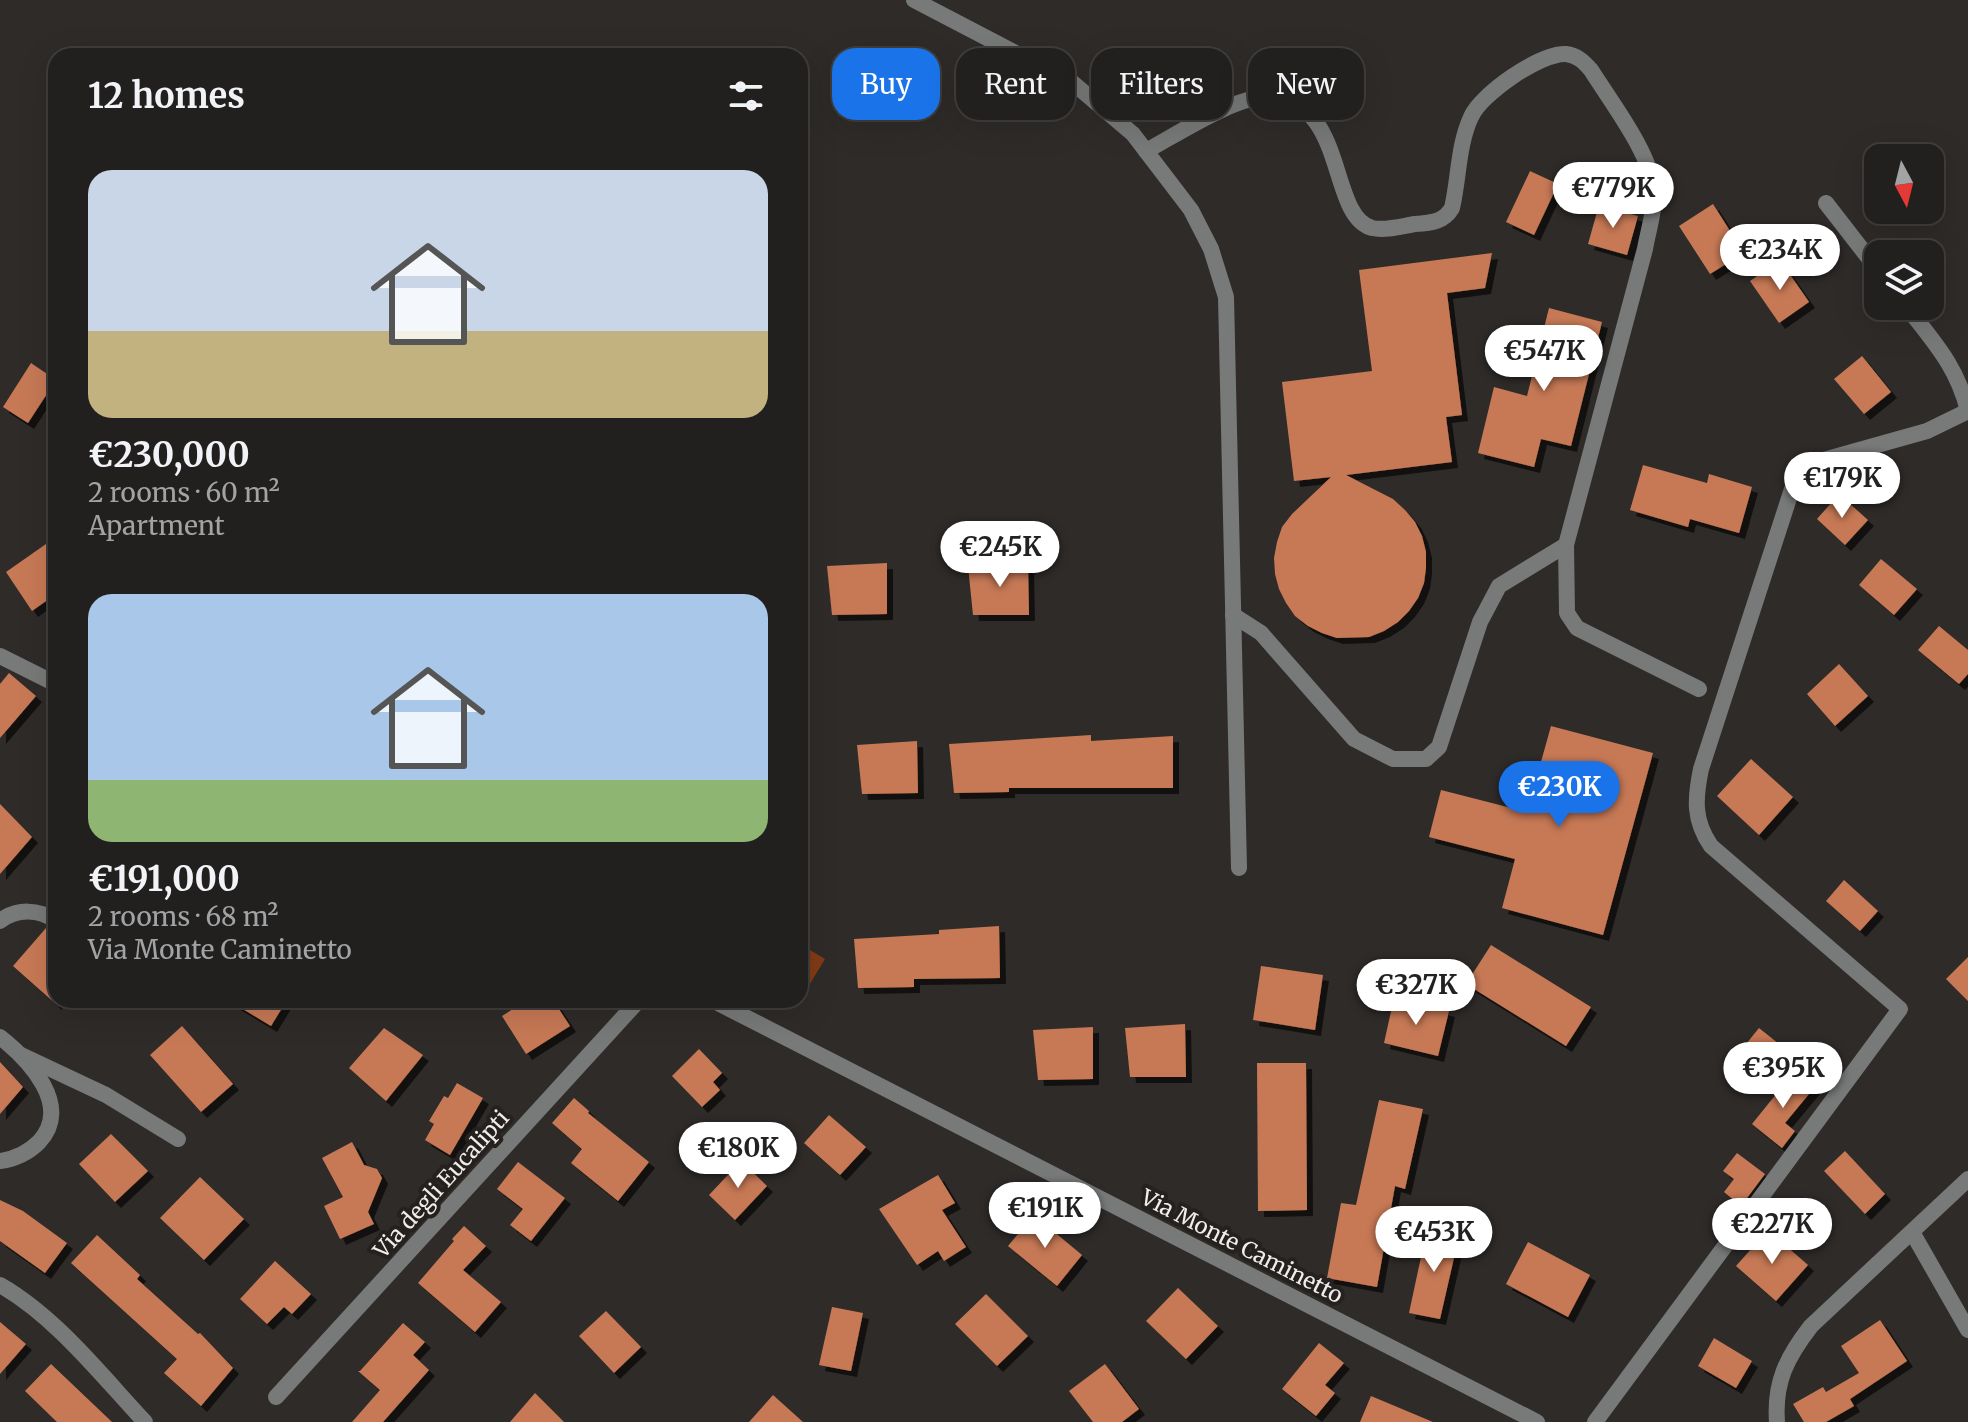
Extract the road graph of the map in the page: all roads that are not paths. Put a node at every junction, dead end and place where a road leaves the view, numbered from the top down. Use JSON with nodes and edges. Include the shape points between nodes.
{"nodes":[{"id":1,"x":917,"y":2,"type":"edge"},
{"id":2,"x":1146,"y":151,"type":"junction"},
{"id":3,"x":1826,"y":203,"type":"dead end"},
{"id":4,"x":1864,"y":252,"type":"edge"},
{"id":5,"x":1917,"y":320,"type":"edge"},
{"id":6,"x":1968,"y":411,"type":"edge"},
{"id":7,"x":1566,"y":545,"type":"junction"},
{"id":8,"x":1233,"y":615,"type":"junction"},
{"id":9,"x":0,"y":656,"type":"edge"},
{"id":10,"x":48,"y":680,"type":"edge"},
{"id":11,"x":1699,"y":689,"type":"dead end"},
{"id":12,"x":1239,"y":868,"type":"dead end"},
{"id":13,"x":48,"y":916,"type":"edge"},
{"id":14,"x":0,"y":921,"type":"edge"},
{"id":15,"x":632,"y":1008,"type":"edge"},
{"id":16,"x":728,"y":1008,"type":"edge"},
{"id":17,"x":0,"y":1037,"type":"edge"},
{"id":18,"x":21,"y":1055,"type":"junction"},
{"id":19,"x":178,"y":1139,"type":"dead end"},
{"id":20,"x":0,"y":1161,"type":"edge"},
{"id":21,"x":1968,"y":1179,"type":"edge"},
{"id":22,"x":1912,"y":1232,"type":"junction"},
{"id":23,"x":0,"y":1285,"type":"edge"},
{"id":24,"x":1968,"y":1330,"type":"edge"},
{"id":25,"x":276,"y":1397,"type":"dead end"},
{"id":26,"x":145,"y":1422,"type":"edge"},
{"id":27,"x":1537,"y":1422,"type":"edge"},
{"id":28,"x":1595,"y":1422,"type":"edge"},
{"id":29,"x":1777,"y":1422,"type":"edge"}],
"edges":[{"from":1,"to":2,"type":"street","via":[[1073,83]]},
{"from":2,"to":7,"type":"street","via":[[1229,106],[1277,97],[1317,122],[1353,212],[1365,225],[1380,229],[1435,222],[1452,208],[1464,138],[1481,101],[1547,58],[1567,54],[1581,59],[1647,161],[1654,201]]},
{"from":2,"to":8,"type":"street","via":[[1191,210],[1226,297]]},
{"from":3,"to":4,"type":"street"},
{"from":5,"to":6,"type":"street","via":[[1949,361]]},
{"from":6,"to":28,"type":"street","via":[[1927,431],[1820,461],[1799,475],[1698,784],[1697,815],[1711,846],[1900,1009]]},
{"from":7,"to":8,"type":"street","via":[[1499,586],[1480,622],[1439,747],[1426,759],[1393,759],[1354,739],[1261,633]]},
{"from":7,"to":11,"type":"street","via":[[1567,613],[1577,628]]},
{"from":8,"to":12,"type":"street"},
{"from":9,"to":10,"type":"street"},
{"from":13,"to":14,"type":"street","via":[[25,912]]},
{"from":15,"to":25,"type":"street","name":"Via degli Eucalipti"},
{"from":16,"to":27,"type":"street","name":"Via Monte Caminetto"},
{"from":17,"to":18,"type":"street"},
{"from":18,"to":19,"type":"street","via":[[106,1095]]},
{"from":18,"to":20,"type":"street","via":[[48,1095],[52,1122],[32,1148]]},
{"from":21,"to":22,"type":"street"},
{"from":22,"to":24,"type":"street"},
{"from":22,"to":29,"type":"street","via":[[1797,1345],[1779,1382]]},
{"from":23,"to":26,"type":"street","via":[[51,1323]]}]}
